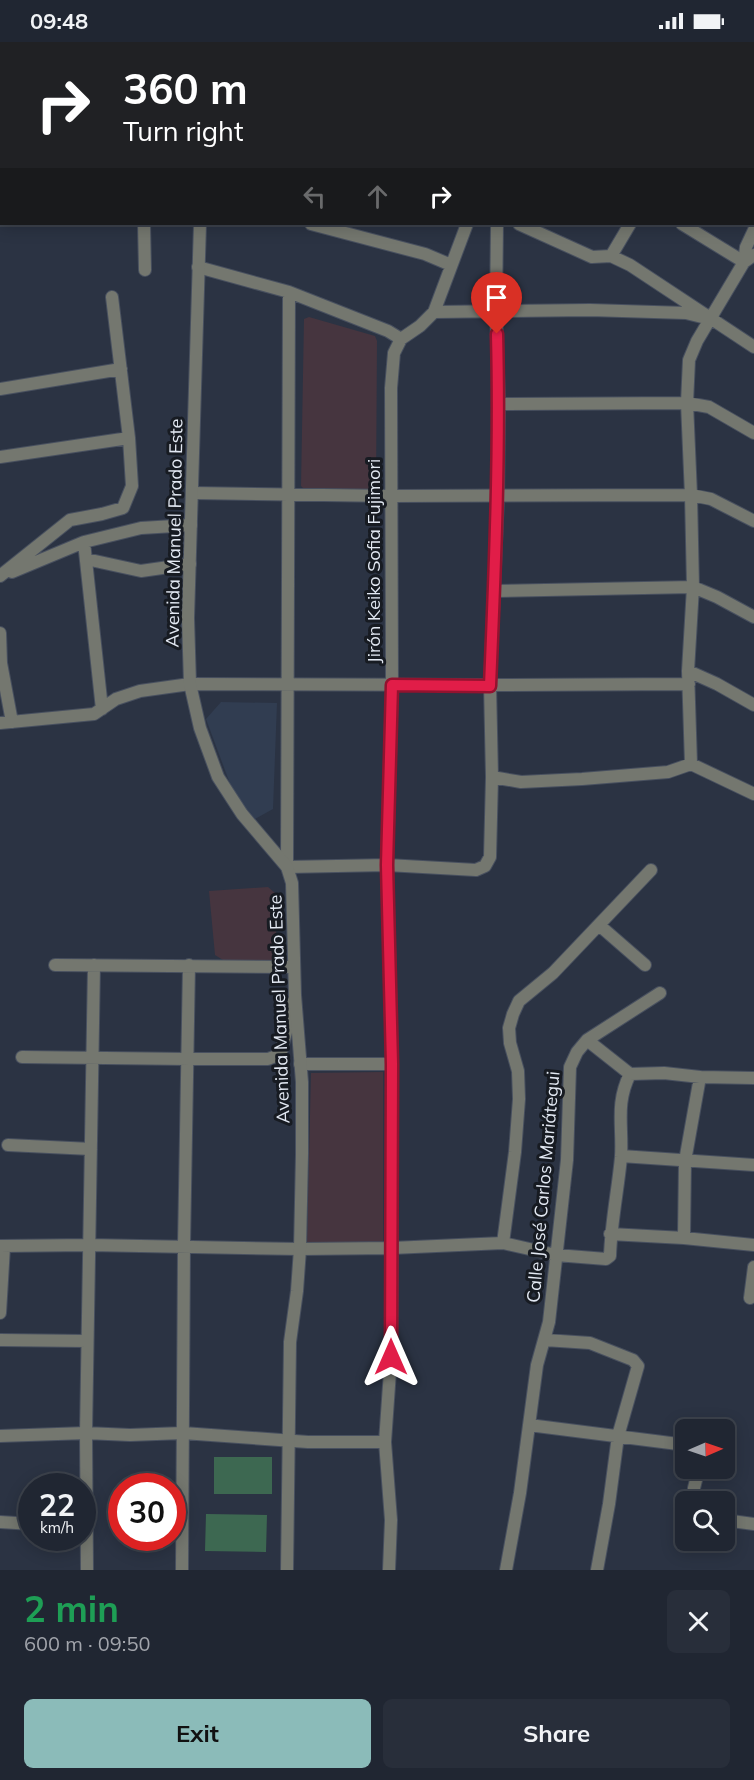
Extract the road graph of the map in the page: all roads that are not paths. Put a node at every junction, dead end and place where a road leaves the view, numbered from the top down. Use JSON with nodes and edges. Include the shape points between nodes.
{"nodes":[{"id":1,"x":144,"y":225,"type":"edge"},
{"id":2,"x":200,"y":225,"type":"edge"},
{"id":3,"x":315,"y":225,"type":"edge"},
{"id":4,"x":467,"y":225,"type":"edge"},
{"id":5,"x":496,"y":225,"type":"edge"},
{"id":6,"x":629,"y":225,"type":"edge"},
{"id":7,"x":684,"y":225,"type":"edge"},
{"id":8,"x":538,"y":227,"type":"edge"},
{"id":9,"x":754,"y":230,"type":"edge"},
{"id":10,"x":610,"y":256,"type":"junction"},
{"id":11,"x":749,"y":258,"type":"edge"},
{"id":12,"x":451,"y":265,"type":"junction"},
{"id":13,"x":198,"y":267,"type":"junction"},
{"id":14,"x":145,"y":270,"type":"dead end"},
{"id":15,"x":289,"y":292,"type":"junction"},
{"id":16,"x":112,"y":297,"type":"dead end"},
{"id":17,"x":496,"y":310,"type":"junction"},
{"id":18,"x":434,"y":312,"type":"junction"},
{"id":19,"x":710,"y":319,"type":"junction"},
{"id":20,"x":400,"y":339,"type":"junction"},
{"id":21,"x":752,"y":341,"type":"edge"},
{"id":22,"x":121,"y":369,"type":"junction"},
{"id":23,"x":0,"y":389,"type":"edge"},
{"id":24,"x":687,"y":403,"type":"junction"},
{"id":25,"x":499,"y":404,"type":"junction"},
{"id":26,"x":754,"y":433,"type":"edge"},
{"id":27,"x":129,"y":438,"type":"junction"},
{"id":28,"x":0,"y":457,"type":"edge"},
{"id":29,"x":193,"y":493,"type":"junction"},
{"id":30,"x":289,"y":494,"type":"junction"},
{"id":31,"x":691,"y":495,"type":"junction"},
{"id":32,"x":392,"y":496,"type":"junction"},
{"id":33,"x":498,"y":496,"type":"junction"},
{"id":34,"x":754,"y":521,"type":"edge"},
{"id":35,"x":191,"y":525,"type":"junction"},
{"id":36,"x":84,"y":542,"type":"junction"},
{"id":37,"x":86,"y":559,"type":"junction"},
{"id":38,"x":190,"y":564,"type":"junction"},
{"id":39,"x":0,"y":577,"type":"edge"},
{"id":40,"x":693,"y":587,"type":"junction"},
{"id":41,"x":494,"y":591,"type":"junction"},
{"id":42,"x":754,"y":617,"type":"edge"},
{"id":43,"x":0,"y":633,"type":"edge"},
{"id":44,"x":688,"y":671,"type":"junction"},
{"id":45,"x":190,"y":684,"type":"junction"},
{"id":46,"x":287,"y":684,"type":"junction"},
{"id":47,"x":689,"y":684,"type":"junction"},
{"id":48,"x":392,"y":685,"type":"junction"},
{"id":49,"x":490,"y":686,"type":"junction"},
{"id":50,"x":754,"y":705,"type":"edge"},
{"id":51,"x":102,"y":709,"type":"junction"},
{"id":52,"x":6,"y":723,"type":"edge"},
{"id":53,"x":691,"y":764,"type":"junction"},
{"id":54,"x":492,"y":777,"type":"junction"},
{"id":55,"x":754,"y":794,"type":"edge"},
{"id":56,"x":387,"y":865,"type":"junction"},
{"id":57,"x":287,"y":867,"type":"junction"},
{"id":58,"x":651,"y":870,"type":"dead end"},
{"id":59,"x":599,"y":925,"type":"junction"},
{"id":60,"x":55,"y":965,"type":"dead end"},
{"id":61,"x":94,"y":965,"type":"junction"},
{"id":62,"x":189,"y":965,"type":"junction"},
{"id":63,"x":645,"y":965,"type":"dead end"},
{"id":64,"x":294,"y":967,"type":"junction"},
{"id":65,"x":660,"y":993,"type":"dead end"},
{"id":66,"x":295,"y":995,"type":"junction"},
{"id":67,"x":587,"y":1040,"type":"junction"},
{"id":68,"x":22,"y":1057,"type":"dead end"},
{"id":69,"x":92,"y":1058,"type":"junction"},
{"id":70,"x":188,"y":1059,"type":"junction"},
{"id":71,"x":300,"y":1064,"type":"junction"},
{"id":72,"x":392,"y":1064,"type":"junction"},
{"id":73,"x":630,"y":1074,"type":"junction"},
{"id":74,"x":700,"y":1077,"type":"junction"},
{"id":75,"x":754,"y":1078,"type":"edge"},
{"id":76,"x":8,"y":1145,"type":"dead end"},
{"id":77,"x":91,"y":1149,"type":"junction"},
{"id":78,"x":621,"y":1156,"type":"junction"},
{"id":79,"x":685,"y":1161,"type":"junction"},
{"id":80,"x":754,"y":1165,"type":"edge"},
{"id":81,"x":754,"y":1173,"type":"edge"},
{"id":82,"x":610,"y":1234,"type":"junction"},
{"id":83,"x":684,"y":1238,"type":"junction"},
{"id":84,"x":503,"y":1243,"type":"junction"},
{"id":85,"x":89,"y":1245,"type":"junction"},
{"id":86,"x":754,"y":1245,"type":"edge"},
{"id":87,"x":184,"y":1246,"type":"junction"},
{"id":88,"x":2,"y":1247,"type":"edge"},
{"id":89,"x":300,"y":1248,"type":"junction"},
{"id":90,"x":392,"y":1248,"type":"junction"},
{"id":91,"x":556,"y":1255,"type":"junction"},
{"id":92,"x":754,"y":1267,"type":"edge"},
{"id":93,"x":750,"y":1298,"type":"dead end"},
{"id":94,"x":0,"y":1313,"type":"edge"},
{"id":95,"x":0,"y":1340,"type":"edge"},
{"id":96,"x":545,"y":1340,"type":"junction"},
{"id":97,"x":87,"y":1341,"type":"junction"},
{"id":98,"x":529,"y":1425,"type":"junction"},
{"id":99,"x":86,"y":1433,"type":"junction"},
{"id":100,"x":183,"y":1433,"type":"junction"},
{"id":101,"x":0,"y":1436,"type":"edge"},
{"id":102,"x":618,"y":1436,"type":"junction"},
{"id":103,"x":288,"y":1441,"type":"junction"},
{"id":104,"x":385,"y":1442,"type":"junction"},
{"id":105,"x":675,"y":1444,"type":"edge"},
{"id":106,"x":86,"y":1473,"type":"edge"},
{"id":107,"x":735,"y":1521,"type":"edge"},
{"id":108,"x":0,"y":1522,"type":"edge"},
{"id":109,"x":18,"y":1523,"type":"edge"},
{"id":110,"x":754,"y":1524,"type":"edge"},
{"id":111,"x":86,"y":1551,"type":"edge"},
{"id":112,"x":87,"y":1570,"type":"edge"},
{"id":113,"x":182,"y":1570,"type":"edge"},
{"id":114,"x":286,"y":1570,"type":"edge"},
{"id":115,"x":389,"y":1570,"type":"edge"},
{"id":116,"x":506,"y":1570,"type":"edge"},
{"id":117,"x":597,"y":1570,"type":"edge"}],
"edges":[{"from":1,"to":14,"type":"street"},
{"from":2,"to":13,"type":"street","name":"Avenida Manuel Prado Este"},
{"from":3,"to":12,"type":"street","via":[[425,254]]},
{"from":4,"to":12,"type":"street"},
{"from":5,"to":17,"type":"street"},
{"from":6,"to":10,"type":"street"},
{"from":7,"to":11,"type":"street"},
{"from":8,"to":10,"type":"street","via":[[592,257]]},
{"from":9,"to":11,"type":"street","via":[[746,247]]},
{"from":10,"to":19,"type":"street","via":[[630,265]]},
{"from":11,"to":19,"type":"street"},
{"from":12,"to":18,"type":"street"},
{"from":13,"to":15,"type":"street"},
{"from":13,"to":29,"type":"street","name":"Avenida Manuel Prado Este"},
{"from":15,"to":20,"type":"street"},
{"from":15,"to":30,"type":"street"},
{"from":16,"to":22,"type":"street"},
{"from":17,"to":18,"type":"street"},
{"from":17,"to":19,"type":"street","via":[[686,313]]},
{"from":17,"to":25,"type":"street"},
{"from":18,"to":20,"type":"street"},
{"from":19,"to":21,"type":"street"},
{"from":19,"to":24,"type":"street","via":[[689,360]]},
{"from":20,"to":32,"type":"street","name":"Jirón Keiko Sofia Fujimori","via":[[394,353],[391,388]]},
{"from":22,"to":23,"type":"street"},
{"from":22,"to":27,"type":"street"},
{"from":24,"to":25,"type":"street"},
{"from":24,"to":26,"type":"street","via":[[709,407]]},
{"from":24,"to":31,"type":"street"},
{"from":25,"to":33,"type":"street"},
{"from":27,"to":28,"type":"street"},
{"from":27,"to":39,"type":"street","via":[[132,486],[123,508],[70,520]]},
{"from":29,"to":30,"type":"street"},
{"from":29,"to":35,"type":"street","name":"Avenida Manuel Prado Este"},
{"from":30,"to":32,"type":"street"},
{"from":30,"to":46,"type":"street"},
{"from":31,"to":33,"type":"street"},
{"from":31,"to":34,"type":"street","via":[[711,499]]},
{"from":31,"to":40,"type":"street"},
{"from":32,"to":33,"type":"street"},
{"from":32,"to":48,"type":"street","name":"Jirón Keiko Sofia Fujimori"},
{"from":33,"to":41,"type":"street"},
{"from":35,"to":36,"type":"street","via":[[141,528]]},
{"from":35,"to":38,"type":"street","name":"Avenida Manuel Prado Este"},
{"from":36,"to":37,"type":"street"},
{"from":36,"to":39,"type":"street"},
{"from":37,"to":38,"type":"street","via":[[141,571]]},
{"from":37,"to":51,"type":"street"},
{"from":38,"to":45,"type":"street","name":"Avenida Manuel Prado Este"},
{"from":40,"to":41,"type":"street"},
{"from":40,"to":42,"type":"street"},
{"from":40,"to":44,"type":"street"},
{"from":41,"to":49,"type":"street"},
{"from":43,"to":52,"type":"street"},
{"from":44,"to":47,"type":"street"},
{"from":44,"to":50,"type":"street"},
{"from":45,"to":46,"type":"street"},
{"from":45,"to":51,"type":"street","via":[[140,691],[116,699]]},
{"from":45,"to":57,"type":"street","name":"Avenida Manuel Prado Este","via":[[200,728],[218,777],[242,814]]},
{"from":46,"to":48,"type":"street"},
{"from":46,"to":57,"type":"street"},
{"from":47,"to":49,"type":"street"},
{"from":47,"to":53,"type":"street"},
{"from":48,"to":49,"type":"street"},
{"from":48,"to":56,"type":"street","name":"Jirón Keiko Sofia Fujimori"},
{"from":49,"to":54,"type":"street"},
{"from":51,"to":52,"type":"street","via":[[94,714]]},
{"from":53,"to":54,"type":"street","via":[[668,772],[582,779],[521,782]]},
{"from":53,"to":55,"type":"street"},
{"from":54,"to":56,"type":"street","via":[[490,857],[485,866],[476,870]]},
{"from":56,"to":57,"type":"street"},
{"from":56,"to":72,"type":"street","name":"Jirón Keiko Sofia Fujimori"},
{"from":57,"to":64,"type":"street","name":"Avenida Manuel Prado Este","via":[[292,883]]},
{"from":58,"to":59,"type":"street"},
{"from":59,"to":63,"type":"street"},
{"from":59,"to":84,"type":"street","via":[[519,1002],[513,1014],[510,1043],[518,1071],[519,1099]]},
{"from":60,"to":61,"type":"street"},
{"from":61,"to":62,"type":"street"},
{"from":61,"to":69,"type":"street"},
{"from":62,"to":64,"type":"street"},
{"from":62,"to":70,"type":"street"},
{"from":64,"to":66,"type":"street","name":"Avenida Manuel Prado Este"},
{"from":65,"to":67,"type":"street","name":"Calle José Carlos Mariátegui"},
{"from":66,"to":70,"type":"street","via":[[281,1052],[276,1056]]},
{"from":66,"to":71,"type":"street","name":"Avenida Manuel Prado Este"},
{"from":67,"to":73,"type":"street"},
{"from":67,"to":91,"type":"street","name":"Calle José Carlos Mariátegui","via":[[570,1067],[567,1160]]},
{"from":68,"to":69,"type":"street"},
{"from":69,"to":70,"type":"street"},
{"from":69,"to":77,"type":"street"},
{"from":70,"to":87,"type":"street"},
{"from":71,"to":72,"type":"street"},
{"from":71,"to":89,"type":"street","name":"Avenida Manuel Prado Este"},
{"from":72,"to":90,"type":"street","name":"Jirón Keiko Sofia Fujimori"},
{"from":73,"to":74,"type":"street"},
{"from":73,"to":78,"type":"street","via":[[620,1108]]},
{"from":74,"to":75,"type":"street"},
{"from":74,"to":79,"type":"street"},
{"from":76,"to":77,"type":"street"},
{"from":77,"to":85,"type":"street"},
{"from":78,"to":79,"type":"street"},
{"from":78,"to":82,"type":"street"},
{"from":79,"to":80,"type":"street"},
{"from":79,"to":83,"type":"street"},
{"from":80,"to":81,"type":"street"},
{"from":82,"to":83,"type":"street"},
{"from":82,"to":91,"type":"street","via":[[608,1259]]},
{"from":83,"to":86,"type":"street"},
{"from":84,"to":90,"type":"street"},
{"from":84,"to":91,"type":"street"},
{"from":85,"to":87,"type":"street"},
{"from":85,"to":88,"type":"street"},
{"from":85,"to":97,"type":"street"},
{"from":87,"to":89,"type":"street"},
{"from":87,"to":100,"type":"street"},
{"from":88,"to":94,"type":"street"},
{"from":89,"to":90,"type":"street"},
{"from":89,"to":103,"type":"street","name":"Avenida Manuel Prado Este","via":[[290,1342]]},
{"from":90,"to":104,"type":"street","name":"Jirón Keiko Sofia Fujimori"},
{"from":91,"to":96,"type":"street","name":"Calle José Carlos Mariátegui"},
{"from":92,"to":93,"type":"street"},
{"from":95,"to":97,"type":"street"},
{"from":96,"to":98,"type":"street","name":"Calle José Carlos Mariátegui","via":[[537,1365]]},
{"from":96,"to":102,"type":"street","via":[[590,1343],[637,1362]]},
{"from":97,"to":99,"type":"street"},
{"from":98,"to":102,"type":"street"},
{"from":98,"to":116,"type":"street","name":"Calle José Carlos Mariátegui"},
{"from":99,"to":100,"type":"street"},
{"from":99,"to":101,"type":"street"},
{"from":99,"to":106,"type":"street"},
{"from":100,"to":103,"type":"street"},
{"from":100,"to":113,"type":"street"},
{"from":102,"to":105,"type":"street"},
{"from":102,"to":117,"type":"street"},
{"from":103,"to":104,"type":"street"},
{"from":103,"to":114,"type":"street","name":"Avenida Manuel Prado Este"},
{"from":104,"to":115,"type":"street","name":"Jirón Keiko Sofia Fujimori","via":[[391,1520]]},
{"from":107,"to":110,"type":"street"},
{"from":108,"to":109,"type":"street"},
{"from":111,"to":112,"type":"street"}]}
